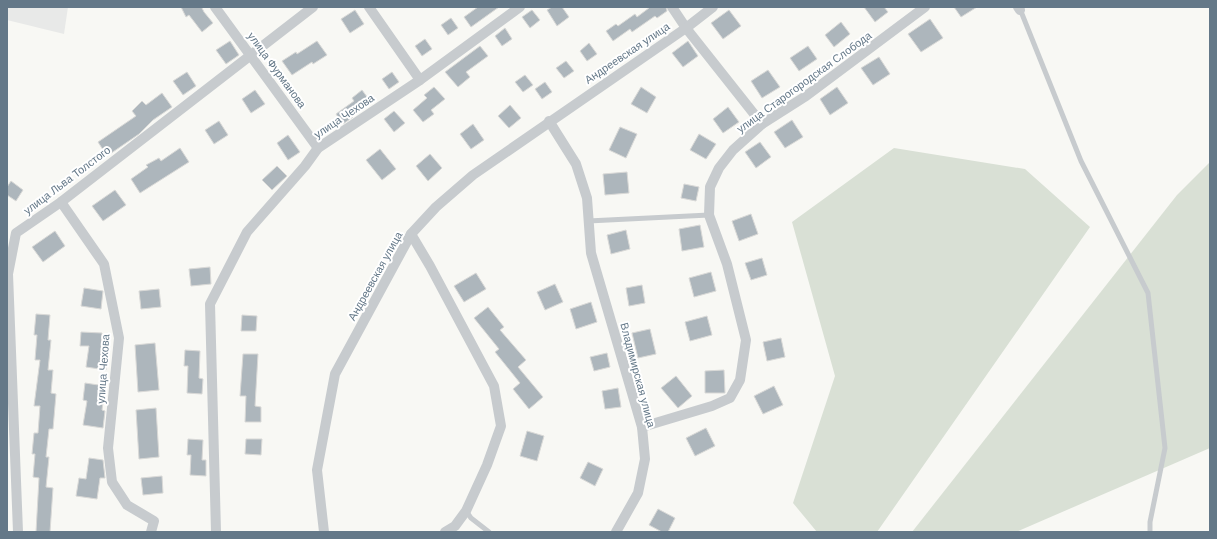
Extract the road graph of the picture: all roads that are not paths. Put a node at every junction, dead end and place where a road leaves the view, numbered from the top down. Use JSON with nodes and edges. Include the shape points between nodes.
{"nodes":[{"id":1,"x":215,"y":7,"type":"edge"},
{"id":2,"x":313,"y":7,"type":"edge"},
{"id":3,"x":369,"y":7,"type":"edge"},
{"id":4,"x":520,"y":7,"type":"edge"},
{"id":5,"x":672,"y":7,"type":"edge"},
{"id":6,"x":713,"y":7,"type":"edge"},
{"id":7,"x":925,"y":7,"type":"edge"},
{"id":8,"x":1020,"y":8,"type":"edge"},
{"id":9,"x":686,"y":28,"type":"junction"},
{"id":10,"x":252,"y":55,"type":"junction"},
{"id":11,"x":420,"y":80,"type":"junction"},
{"id":12,"x":549,"y":121,"type":"junction"},
{"id":13,"x":762,"y":124,"type":"junction"},
{"id":14,"x":318,"y":148,"type":"junction"},
{"id":15,"x":61,"y":202,"type":"junction"},
{"id":16,"x":709,"y":215,"type":"junction"},
{"id":17,"x":588,"y":221,"type":"junction"},
{"id":18,"x":411,"y":234,"type":"junction"},
{"id":19,"x":642,"y":427,"type":"junction"},
{"id":20,"x":466,"y":512,"type":"junction"},
{"id":21,"x":18,"y":532,"type":"edge"},
{"id":22,"x":151,"y":532,"type":"edge"},
{"id":23,"x":216,"y":532,"type":"edge"},
{"id":24,"x":324,"y":532,"type":"edge"},
{"id":25,"x":445,"y":532,"type":"edge"},
{"id":26,"x":489,"y":532,"type":"edge"},
{"id":27,"x":616,"y":532,"type":"edge"},
{"id":28,"x":1150,"y":532,"type":"edge"}],
"edges":[{"from":1,"to":10,"type":"street","name":"улица Фурманова"},
{"from":2,"to":10,"type":"street","name":"улица Льва Толстого"},
{"from":3,"to":11,"type":"street"},
{"from":4,"to":11,"type":"street","name":"улица Чехова"},
{"from":5,"to":9,"type":"street"},
{"from":6,"to":9,"type":"street","name":"Андреевская улица"},
{"from":7,"to":13,"type":"street","name":"улица Старогородская Слобода","via":[[806,96]]},
{"from":8,"to":28,"type":"lane","via":[[1080,161],[1148,293],[1165,448]]},
{"from":9,"to":12,"type":"street","name":"Андреевская улица"},
{"from":9,"to":13,"type":"street"},
{"from":10,"to":14,"type":"street","name":"улица Фурманова"},
{"from":10,"to":15,"type":"street","name":"улица Льва Толстого"},
{"from":11,"to":14,"type":"street","name":"улица Чехова"},
{"from":12,"to":17,"type":"street","name":"Владимирская улица","via":[[576,164],[587,198]]},
{"from":12,"to":18,"type":"street","name":"Андреевская улица","via":[[473,175],[436,207]]},
{"from":13,"to":16,"type":"street","name":"улица Старогородская Слобода","via":[[733,150],[719,168],[710,187]]},
{"from":14,"to":23,"type":"street","name":"улица Чехова","via":[[247,232],[210,304]]},
{"from":15,"to":21,"type":"street","name":"улица Льва Толстого","via":[[16,233],[8,274]]},
{"from":15,"to":22,"type":"street","name":"улица Чехова","via":[[104,264],[119,338],[108,448],[112,482],[128,505],[154,520]]},
{"from":16,"to":17,"type":"lane"},
{"from":16,"to":19,"type":"street","name":"улица Старогородская Слобода","via":[[727,264],[746,340],[740,380],[730,398],[718,404]]},
{"from":17,"to":19,"type":"street","name":"Владимирская улица","via":[[591,254]]},
{"from":18,"to":20,"type":"street","via":[[494,386],[501,426]]},
{"from":18,"to":24,"type":"street","name":"Андреевская улица","via":[[335,374],[317,470]]},
{"from":19,"to":27,"type":"street","name":"Владимирская улица","via":[[645,459],[638,493]]},
{"from":20,"to":25,"type":"street","via":[[455,526]]},
{"from":20,"to":26,"type":"lane"}]}
